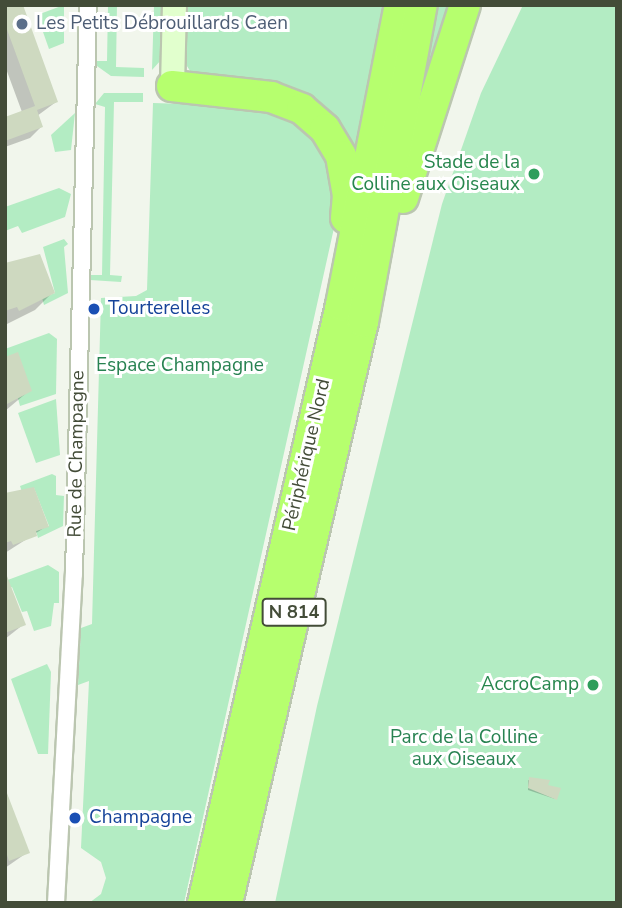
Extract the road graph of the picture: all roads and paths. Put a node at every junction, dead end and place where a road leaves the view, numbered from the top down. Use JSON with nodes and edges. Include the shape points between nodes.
{"nodes":[{"id":1,"x":88,"y":5,"type":"edge"},
{"id":2,"x":174,"y":5,"type":"edge"},
{"id":3,"x":400,"y":5,"type":"edge"},
{"id":4,"x":422,"y":5,"type":"edge"},
{"id":5,"x":465,"y":5,"type":"edge"},
{"id":6,"x":172,"y":86,"type":"joint"},
{"id":7,"x":352,"y":313,"type":"junction"},
{"id":8,"x":56,"y":903,"type":"edge"},
{"id":9,"x":203,"y":903,"type":"edge"},
{"id":10,"x":227,"y":903,"type":"edge"}],
"edges":[{"from":1,"to":8,"type":"street","name":"Rue de Champagne","via":[[74,574]]},
{"from":2,"to":6,"type":"main road"},
{"from":3,"to":7,"type":"highway","name":"Périphérique Nord","number":"N 814"},
{"from":4,"to":7,"type":"highway","name":"Périphérique Nord","number":"N 814"},
{"from":5,"to":7,"type":"highway"},
{"from":6,"to":7,"type":"highway","via":[[271,97],[302,109],[325,129],[341,156],[348,195],[337,272]]},
{"from":7,"to":9,"type":"highway","name":"Périphérique Nord","number":"N 814"},
{"from":7,"to":10,"type":"highway","name":"Périphérique Nord","number":"N 814"}]}
